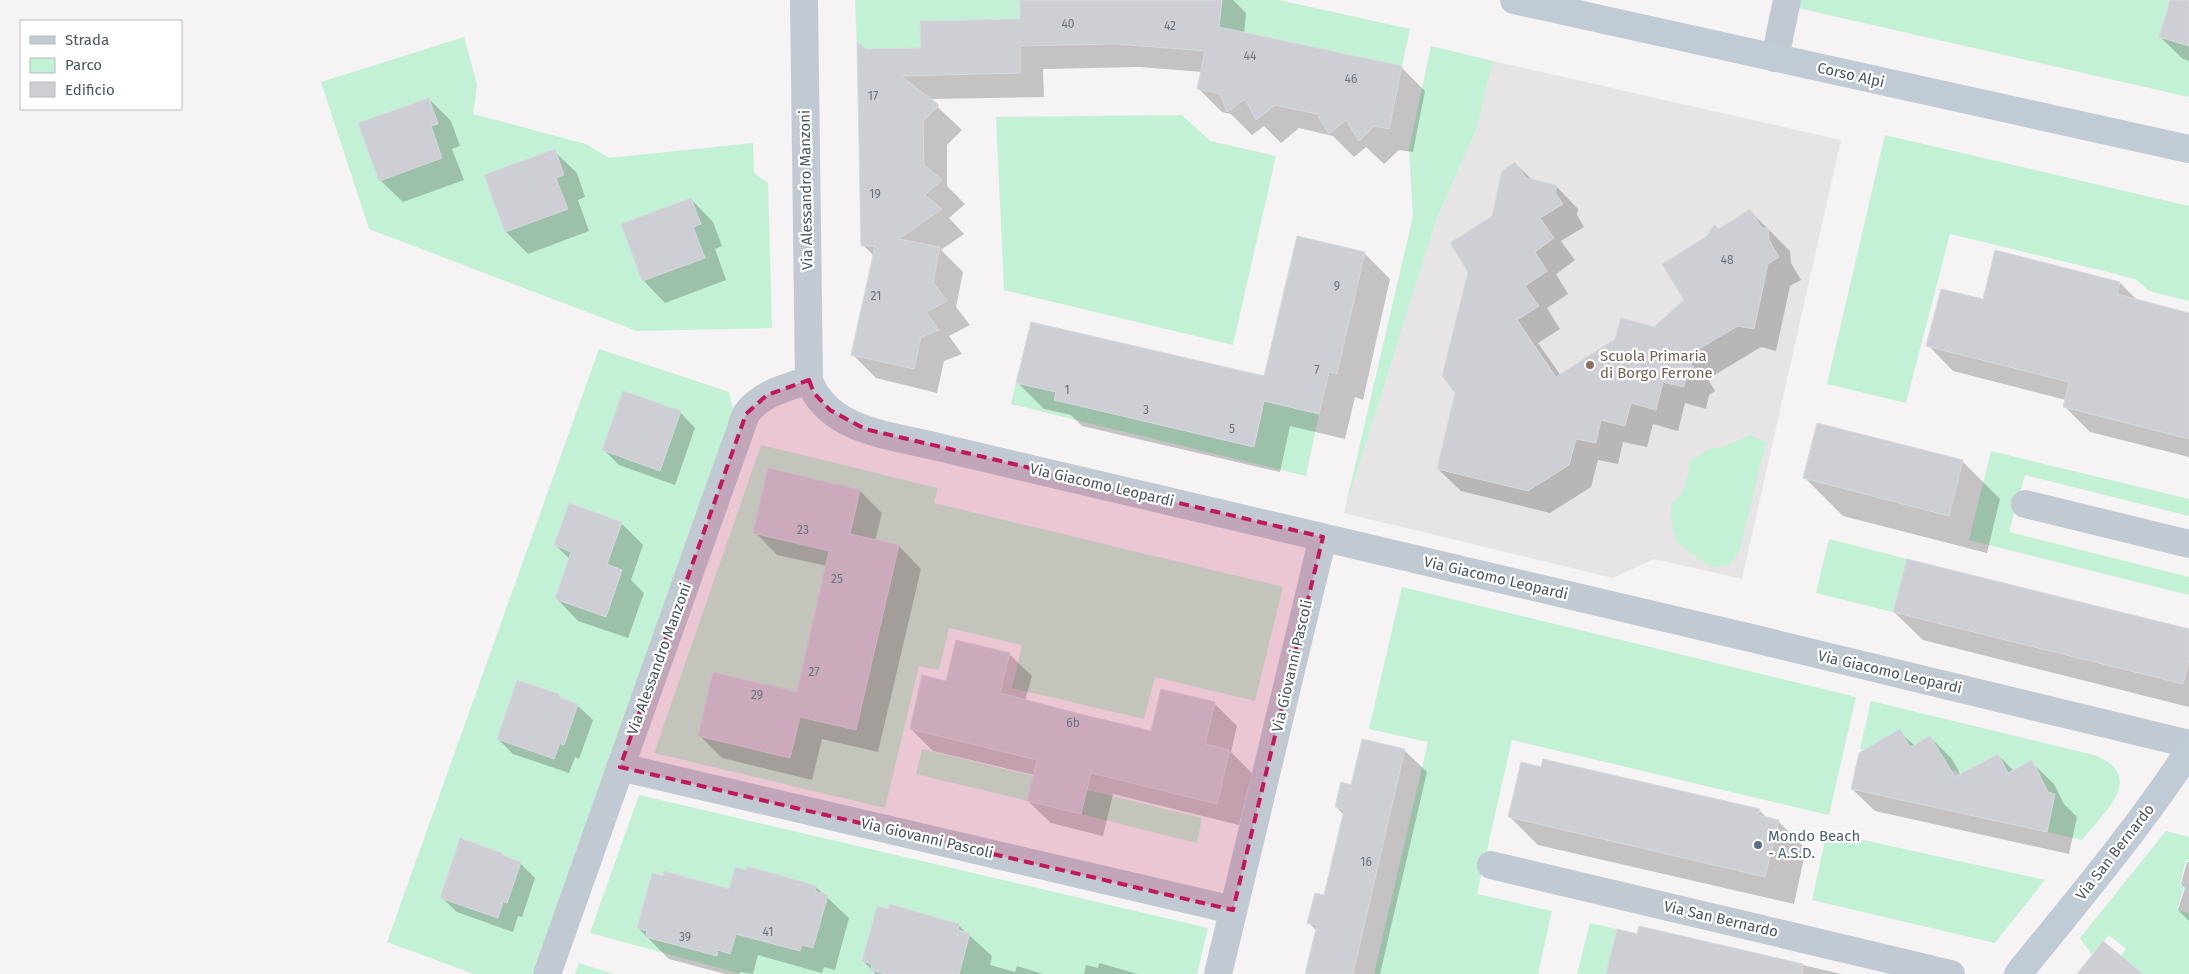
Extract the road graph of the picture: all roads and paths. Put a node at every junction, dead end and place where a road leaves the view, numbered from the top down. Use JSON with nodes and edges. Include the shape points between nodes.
{"nodes":[{"id":1,"x":804,"y":0,"type":"edge"},
{"id":2,"x":1514,"y":0,"type":"edge"},
{"id":3,"x":1787,"y":0,"type":"edge"},
{"id":4,"x":1775,"y":58,"type":"junction"},
{"id":5,"x":2189,"y":149,"type":"edge"},
{"id":6,"x":812,"y":386,"type":"junction"},
{"id":7,"x":2025,"y":504,"type":"dead end"},
{"id":8,"x":1323,"y":538,"type":"junction"},
{"id":9,"x":2189,"y":544,"type":"edge"},
{"id":10,"x":2189,"y":744,"type":"edge"},
{"id":11,"x":2189,"y":751,"type":"edge"},
{"id":12,"x":620,"y":767,"type":"junction"},
{"id":13,"x":1491,"y":864,"type":"dead end"},
{"id":14,"x":1233,"y":910,"type":"junction"},
{"id":15,"x":547,"y":974,"type":"edge"},
{"id":16,"x":1218,"y":974,"type":"edge"},
{"id":17,"x":1951,"y":974,"type":"edge"},
{"id":18,"x":2018,"y":974,"type":"edge"}],
"edges":[{"from":1,"to":6,"type":"street","name":"Via Alessandro Manzoni"},
{"from":2,"to":4,"type":"street","name":"Corso Alpi"},
{"from":3,"to":4,"type":"street"},
{"from":4,"to":5,"type":"street","name":"Corso Alpi"},
{"from":6,"to":8,"type":"street","name":"Via Giacomo Leopardi","via":[[838,418],[865,429]]},
{"from":6,"to":12,"type":"street","name":"Via Alessandro Manzoni","via":[[767,396],[746,414]]},
{"from":7,"to":9,"type":"street"},
{"from":8,"to":10,"type":"street","name":"Via Giacomo Leopardi"},
{"from":8,"to":14,"type":"street","name":"Via Giovanni Pascoli"},
{"from":11,"to":18,"type":"street","name":"Via San Bernardo","via":[[2109,862]]},
{"from":12,"to":14,"type":"street","name":"Via Giovanni Pascoli"},
{"from":12,"to":15,"type":"street","name":"Via Alessandro Manzoni"},
{"from":13,"to":17,"type":"street","name":"Via San Bernardo"},
{"from":14,"to":16,"type":"street","name":"Via Giovanni Pascoli"}]}
